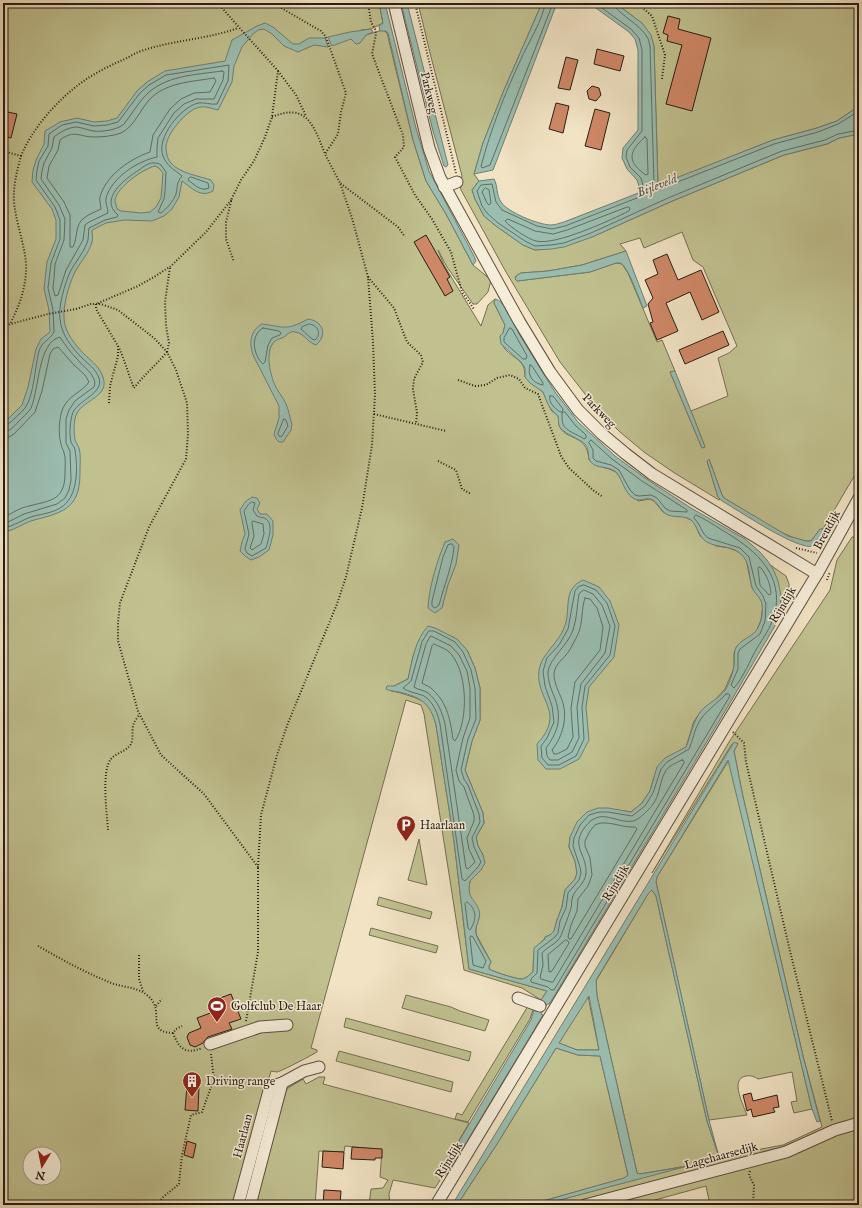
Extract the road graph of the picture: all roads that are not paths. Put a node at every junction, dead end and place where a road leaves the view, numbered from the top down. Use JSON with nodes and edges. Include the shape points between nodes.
{"nodes":[{"id":1,"x":394,"y":3,"type":"edge"},
{"id":2,"x":457,"y":182,"type":"road end"},
{"id":3,"x":444,"y":187,"type":"junction"},
{"id":4,"x":859,"y":498,"type":"edge"},
{"id":5,"x":817,"y":574,"type":"junction"},
{"id":6,"x":518,"y":998,"type":"dead end"},
{"id":7,"x":546,"y":1009,"type":"junction"},
{"id":8,"x":287,"y":1025,"type":"dead end"},
{"id":9,"x":210,"y":1044,"type":"road end"},
{"id":10,"x":319,"y":1067,"type":"dead end"},
{"id":11,"x":282,"y":1083,"type":"junction"},
{"id":12,"x":859,"y":1123,"type":"edge"},
{"id":13,"x":238,"y":1205,"type":"edge"},
{"id":14,"x":250,"y":1205,"type":"edge"},
{"id":15,"x":436,"y":1205,"type":"edge"},
{"id":16,"x":585,"y":1205,"type":"edge"}],
"edges":[{"from":1,"to":3,"type":"street","name":"Parkweg","via":[[428,148]]},
{"from":2,"to":3,"type":"street"},
{"from":3,"to":5,"type":"street","name":"Parkweg","via":[[519,321],[550,372],[578,410],[602,434],[652,474]]},
{"from":4,"to":5,"type":"street","name":"Breudijk"},
{"from":5,"to":7,"type":"street","name":"Rijndijk"},
{"from":6,"to":7,"type":"street"},
{"from":7,"to":15,"type":"street","name":"Rijndijk"},
{"from":8,"to":9,"type":"street","via":[[260,1026]]},
{"from":10,"to":11,"type":"street","name":"Haarlaan","via":[[304,1071]]},
{"from":11,"to":13,"type":"street","name":"Haarlaan","via":[[270,1087]]},
{"from":11,"to":14,"type":"street","name":"Haarlaan"},
{"from":12,"to":16,"type":"street","name":"Lagehaarsedijk","via":[[835,1130],[786,1152]]}]}
